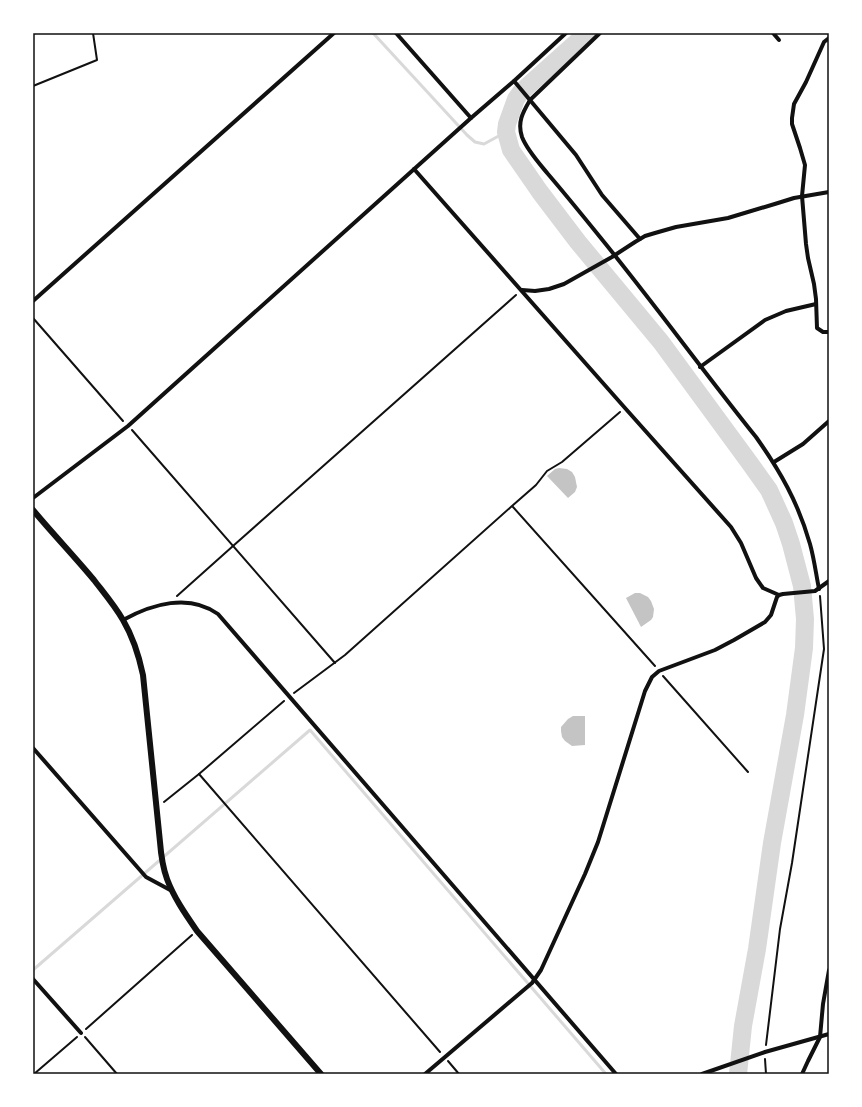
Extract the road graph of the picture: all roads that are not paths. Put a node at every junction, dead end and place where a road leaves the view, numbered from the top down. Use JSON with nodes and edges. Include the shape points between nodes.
{"nodes":[{"id":1,"x":334,"y":33,"type":"edge"},
{"id":2,"x":396,"y":33,"type":"edge"},
{"id":3,"x":566,"y":33,"type":"edge"},
{"id":4,"x":600,"y":33,"type":"edge"},
{"id":5,"x":773,"y":33,"type":"edge"},
{"id":6,"x":829,"y":38,"type":"edge"},
{"id":7,"x":779,"y":40,"type":"dead end"},
{"id":8,"x":514,"y":80,"type":"junction"},
{"id":9,"x":529,"y":99,"type":"junction"},
{"id":10,"x":471,"y":118,"type":"junction"},
{"id":11,"x":414,"y":169,"type":"junction"},
{"id":12,"x":829,"y":192,"type":"edge"},
{"id":13,"x":802,"y":196,"type":"junction"},
{"id":14,"x":640,"y":239,"type":"junction"},
{"id":15,"x":613,"y":256,"type":"junction"},
{"id":16,"x":522,"y":290,"type":"junction"},
{"id":17,"x":33,"y":301,"type":"edge"},
{"id":18,"x":816,"y":304,"type":"junction"},
{"id":19,"x":829,"y":332,"type":"edge"},
{"id":20,"x":700,"y":367,"type":"junction"},
{"id":21,"x":829,"y":421,"type":"edge"},
{"id":22,"x":774,"y":462,"type":"junction"},
{"id":23,"x":33,"y":498,"type":"edge"},
{"id":24,"x":33,"y":510,"type":"edge"},
{"id":25,"x":829,"y":581,"type":"edge"},
{"id":26,"x":817,"y":590,"type":"junction"},
{"id":27,"x":781,"y":594,"type":"junction"},
{"id":28,"x":123,"y":620,"type":"junction"},
{"id":29,"x":33,"y":748,"type":"edge"},
{"id":30,"x":173,"y":891,"type":"junction"},
{"id":31,"x":829,"y":970,"type":"edge"},
{"id":32,"x":33,"y":979,"type":"edge"},
{"id":33,"x":534,"y":979,"type":"junction"},
{"id":34,"x":81,"y":1033,"type":"road end"},
{"id":35,"x":829,"y":1034,"type":"edge"},
{"id":36,"x":820,"y":1037,"type":"junction"},
{"id":37,"x":320,"y":1074,"type":"edge"},
{"id":38,"x":425,"y":1074,"type":"edge"},
{"id":39,"x":616,"y":1074,"type":"edge"},
{"id":40,"x":702,"y":1074,"type":"edge"},
{"id":41,"x":802,"y":1074,"type":"edge"}],
"edges":[{"from":1,"to":17,"type":"street"},
{"from":2,"to":10,"type":"street"},
{"from":3,"to":8,"type":"street"},
{"from":4,"to":9,"type":"street"},
{"from":5,"to":7,"type":"street"},
{"from":6,"to":13,"type":"street","via":[[824,42],[792,112],[792,124],[805,165]]},
{"from":8,"to":9,"type":"street"},
{"from":8,"to":10,"type":"street"},
{"from":9,"to":14,"type":"street","via":[[576,156],[602,195]]},
{"from":9,"to":15,"type":"street","via":[[520,122],[523,138],[541,165]]},
{"from":10,"to":11,"type":"street"},
{"from":11,"to":16,"type":"street"},
{"from":11,"to":23,"type":"street","via":[[128,426]]},
{"from":12,"to":13,"type":"street"},
{"from":13,"to":14,"type":"street","via":[[728,218],[676,227]]},
{"from":13,"to":18,"type":"street","via":[[807,251]]},
{"from":14,"to":15,"type":"street"},
{"from":15,"to":16,"type":"street","via":[[564,284],[535,291]]},
{"from":15,"to":20,"type":"street"},
{"from":16,"to":27,"type":"street","via":[[731,527],[763,588]]},
{"from":18,"to":19,"type":"street","via":[[817,328]]},
{"from":18,"to":20,"type":"street","via":[[765,320]]},
{"from":20,"to":22,"type":"street"},
{"from":21,"to":22,"type":"street","via":[[803,444]]},
{"from":22,"to":26,"type":"street","via":[[792,495],[804,526],[810,544]]},
{"from":24,"to":28,"type":"street","via":[[90,575]]},
{"from":25,"to":26,"type":"street"},
{"from":26,"to":27,"type":"street"},
{"from":27,"to":33,"type":"street","via":[[777,597],[770,617],[762,624],[715,650],[659,671],[652,677],[645,691],[592,859],[541,970]]},
{"from":28,"to":30,"type":"street","via":[[136,648],[143,675],[162,861]]},
{"from":28,"to":33,"type":"street","via":[[145,609],[171,603],[202,605],[218,614]]},
{"from":29,"to":30,"type":"street","via":[[146,877]]},
{"from":30,"to":37,"type":"street","via":[[180,907],[197,931]]},
{"from":31,"to":36,"type":"street"},
{"from":32,"to":34,"type":"street"},
{"from":33,"to":38,"type":"street"},
{"from":33,"to":39,"type":"street"},
{"from":35,"to":36,"type":"street"},
{"from":36,"to":40,"type":"street"},
{"from":36,"to":41,"type":"street"}]}
